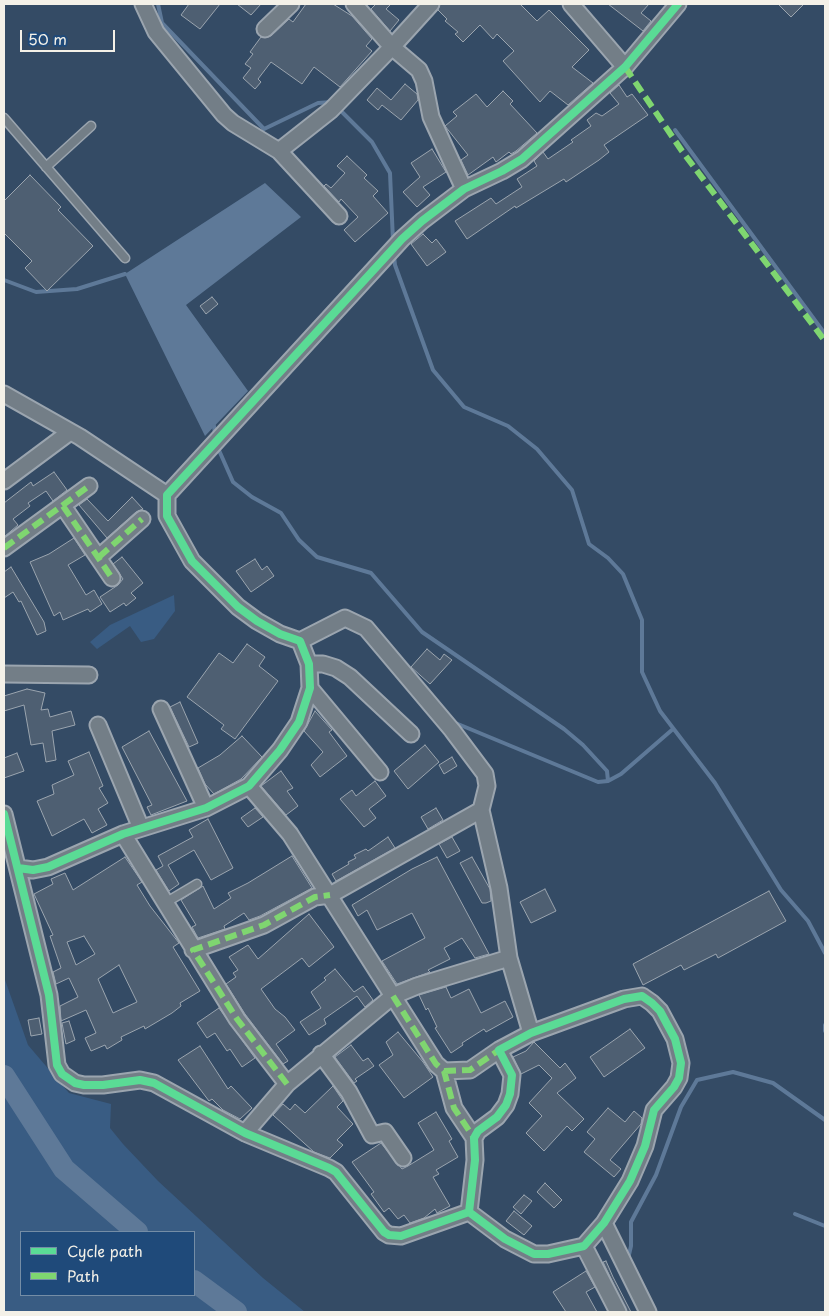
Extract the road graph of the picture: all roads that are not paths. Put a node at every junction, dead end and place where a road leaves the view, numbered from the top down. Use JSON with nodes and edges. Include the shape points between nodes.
{"nodes":[{"id":1,"x":143,"y":4,"type":"edge"},
{"id":2,"x":291,"y":4,"type":"edge"},
{"id":3,"x":354,"y":4,"type":"edge"},
{"id":4,"x":431,"y":4,"type":"edge"},
{"id":5,"x":570,"y":4,"type":"edge"},
{"id":6,"x":678,"y":4,"type":"edge"},
{"id":7,"x":265,"y":29,"type":"dead end"},
{"id":8,"x":392,"y":47,"type":"junction"},
{"id":9,"x":625,"y":67,"type":"junction"},
{"id":10,"x":4,"y":118,"type":"edge"},
{"id":11,"x":91,"y":126,"type":"dead end"},
{"id":12,"x":279,"y":152,"type":"junction"},
{"id":13,"x":46,"y":167,"type":"junction"},
{"id":14,"x":464,"y":189,"type":"junction"},
{"id":15,"x":340,"y":216,"type":"dead end"},
{"id":16,"x":125,"y":258,"type":"dead end"},
{"id":17,"x":4,"y":394,"type":"edge"},
{"id":18,"x":70,"y":432,"type":"junction"},
{"id":19,"x":4,"y":481,"type":"edge"},
{"id":20,"x":89,"y":486,"type":"dead end"},
{"id":21,"x":167,"y":494,"type":"junction"},
{"id":22,"x":63,"y":506,"type":"junction"},
{"id":23,"x":142,"y":519,"type":"dead end"},
{"id":24,"x":4,"y":548,"type":"edge"},
{"id":25,"x":98,"y":557,"type":"junction"},
{"id":26,"x":112,"y":578,"type":"dead end"},
{"id":27,"x":300,"y":640,"type":"junction"},
{"id":28,"x":308,"y":664,"type":"junction"},
{"id":29,"x":4,"y":674,"type":"edge"},
{"id":30,"x":90,"y":676,"type":"dead end"},
{"id":31,"x":310,"y":688,"type":"junction"},
{"id":32,"x":161,"y":709,"type":"dead end"},
{"id":33,"x":98,"y":725,"type":"dead end"},
{"id":34,"x":411,"y":734,"type":"dead end"},
{"id":35,"x":380,"y":772,"type":"dead end"},
{"id":36,"x":249,"y":786,"type":"junction"},
{"id":37,"x":206,"y":808,"type":"junction"},
{"id":38,"x":481,"y":810,"type":"junction"},
{"id":39,"x":4,"y":814,"type":"edge"},
{"id":40,"x":140,"y":828,"type":"junction"},
{"id":41,"x":123,"y":834,"type":"junction"},
{"id":42,"x":18,"y":868,"type":"junction"},
{"id":43,"x":197,"y":884,"type":"dead end"},
{"id":44,"x":330,"y":895,"type":"junction"},
{"id":45,"x":165,"y":903,"type":"junction"},
{"id":46,"x":193,"y":950,"type":"junction"},
{"id":47,"x":509,"y":958,"type":"junction"},
{"id":48,"x":393,"y":996,"type":"junction"},
{"id":49,"x":531,"y":1033,"type":"junction"},
{"id":50,"x":499,"y":1050,"type":"junction"},
{"id":51,"x":321,"y":1054,"type":"junction"},
{"id":52,"x":444,"y":1071,"type":"junction"},
{"id":53,"x":287,"y":1084,"type":"junction"},
{"id":54,"x":245,"y":1133,"type":"junction"},
{"id":55,"x":474,"y":1138,"type":"junction"},
{"id":56,"x":403,"y":1158,"type":"dead end"},
{"id":57,"x":469,"y":1212,"type":"junction"},
{"id":58,"x":604,"y":1224,"type":"junction"},
{"id":59,"x":584,"y":1246,"type":"junction"},
{"id":60,"x":618,"y":1312,"type":"edge"},
{"id":61,"x":648,"y":1312,"type":"edge"}],
"edges":[{"from":1,"to":12,"type":"street","via":[[156,32],[221,110],[233,123]]},
{"from":2,"to":7,"type":"street"},
{"from":3,"to":8,"type":"street"},
{"from":4,"to":8,"type":"street"},
{"from":5,"to":9,"type":"street"},
{"from":6,"to":9,"type":"street"},
{"from":8,"to":12,"type":"street","via":[[331,110]]},
{"from":8,"to":14,"type":"street","via":[[419,70],[432,121]]},
{"from":9,"to":14,"type":"street","via":[[522,159]]},
{"from":10,"to":13,"type":"lane"},
{"from":11,"to":13,"type":"lane"},
{"from":12,"to":15,"type":"street"},
{"from":13,"to":16,"type":"lane"},
{"from":14,"to":21,"type":"street","via":[[402,239]]},
{"from":17,"to":18,"type":"street"},
{"from":18,"to":19,"type":"street"},
{"from":18,"to":21,"type":"street"},
{"from":20,"to":22,"type":"street"},
{"from":21,"to":27,"type":"street","via":[[167,516],[192,561],[238,607],[257,621],[280,634]]},
{"from":22,"to":24,"type":"street"},
{"from":22,"to":25,"type":"street"},
{"from":23,"to":25,"type":"street"},
{"from":25,"to":26,"type":"street"},
{"from":27,"to":28,"type":"street"},
{"from":27,"to":38,"type":"street","via":[[345,618],[366,628],[485,774],[487,786]]},
{"from":28,"to":31,"type":"street"},
{"from":28,"to":34,"type":"street","via":[[336,668]]},
{"from":29,"to":30,"type":"street"},
{"from":31,"to":35,"type":"street"},
{"from":31,"to":36,"type":"street","via":[[299,722]]},
{"from":32,"to":37,"type":"street"},
{"from":33,"to":40,"type":"street"},
{"from":36,"to":37,"type":"street"},
{"from":36,"to":44,"type":"street","via":[[290,834]]},
{"from":37,"to":40,"type":"street"},
{"from":38,"to":44,"type":"street"},
{"from":38,"to":47,"type":"street","via":[[499,888]]},
{"from":39,"to":42,"type":"street"},
{"from":40,"to":41,"type":"street"},
{"from":41,"to":42,"type":"street","via":[[48,867]]},
{"from":41,"to":45,"type":"street"},
{"from":42,"to":54,"type":"street","via":[[49,996],[57,1065],[62,1074],[84,1085],[140,1080],[154,1083]]},
{"from":43,"to":45,"type":"lane"},
{"from":44,"to":46,"type":"street","via":[[315,897],[264,925]]},
{"from":44,"to":48,"type":"street"},
{"from":45,"to":46,"type":"street"},
{"from":46,"to":53,"type":"street","via":[[237,1019]]},
{"from":47,"to":48,"type":"street"},
{"from":47,"to":49,"type":"street"},
{"from":48,"to":51,"type":"street"},
{"from":48,"to":52,"type":"street","via":[[436,1064]]},
{"from":49,"to":50,"type":"street"},
{"from":49,"to":58,"type":"street","via":[[636,996],[647,999],[660,1011],[674,1039],[681,1063],[679,1078],[654,1110],[645,1146],[630,1181]]},
{"from":50,"to":52,"type":"street","via":[[470,1070]]},
{"from":50,"to":55,"type":"street","via":[[512,1075],[510,1094],[497,1117]]},
{"from":51,"to":53,"type":"street"},
{"from":51,"to":56,"type":"street","via":[[349,1092],[372,1135],[385,1132]]},
{"from":52,"to":55,"type":"street","via":[[454,1108]]},
{"from":53,"to":54,"type":"street"},
{"from":54,"to":57,"type":"street","via":[[336,1172],[389,1235],[402,1236]]},
{"from":55,"to":57,"type":"street"},
{"from":57,"to":59,"type":"street","via":[[505,1239],[534,1254]]},
{"from":58,"to":59,"type":"street"},
{"from":58,"to":61,"type":"street"},
{"from":59,"to":60,"type":"street"}]}
